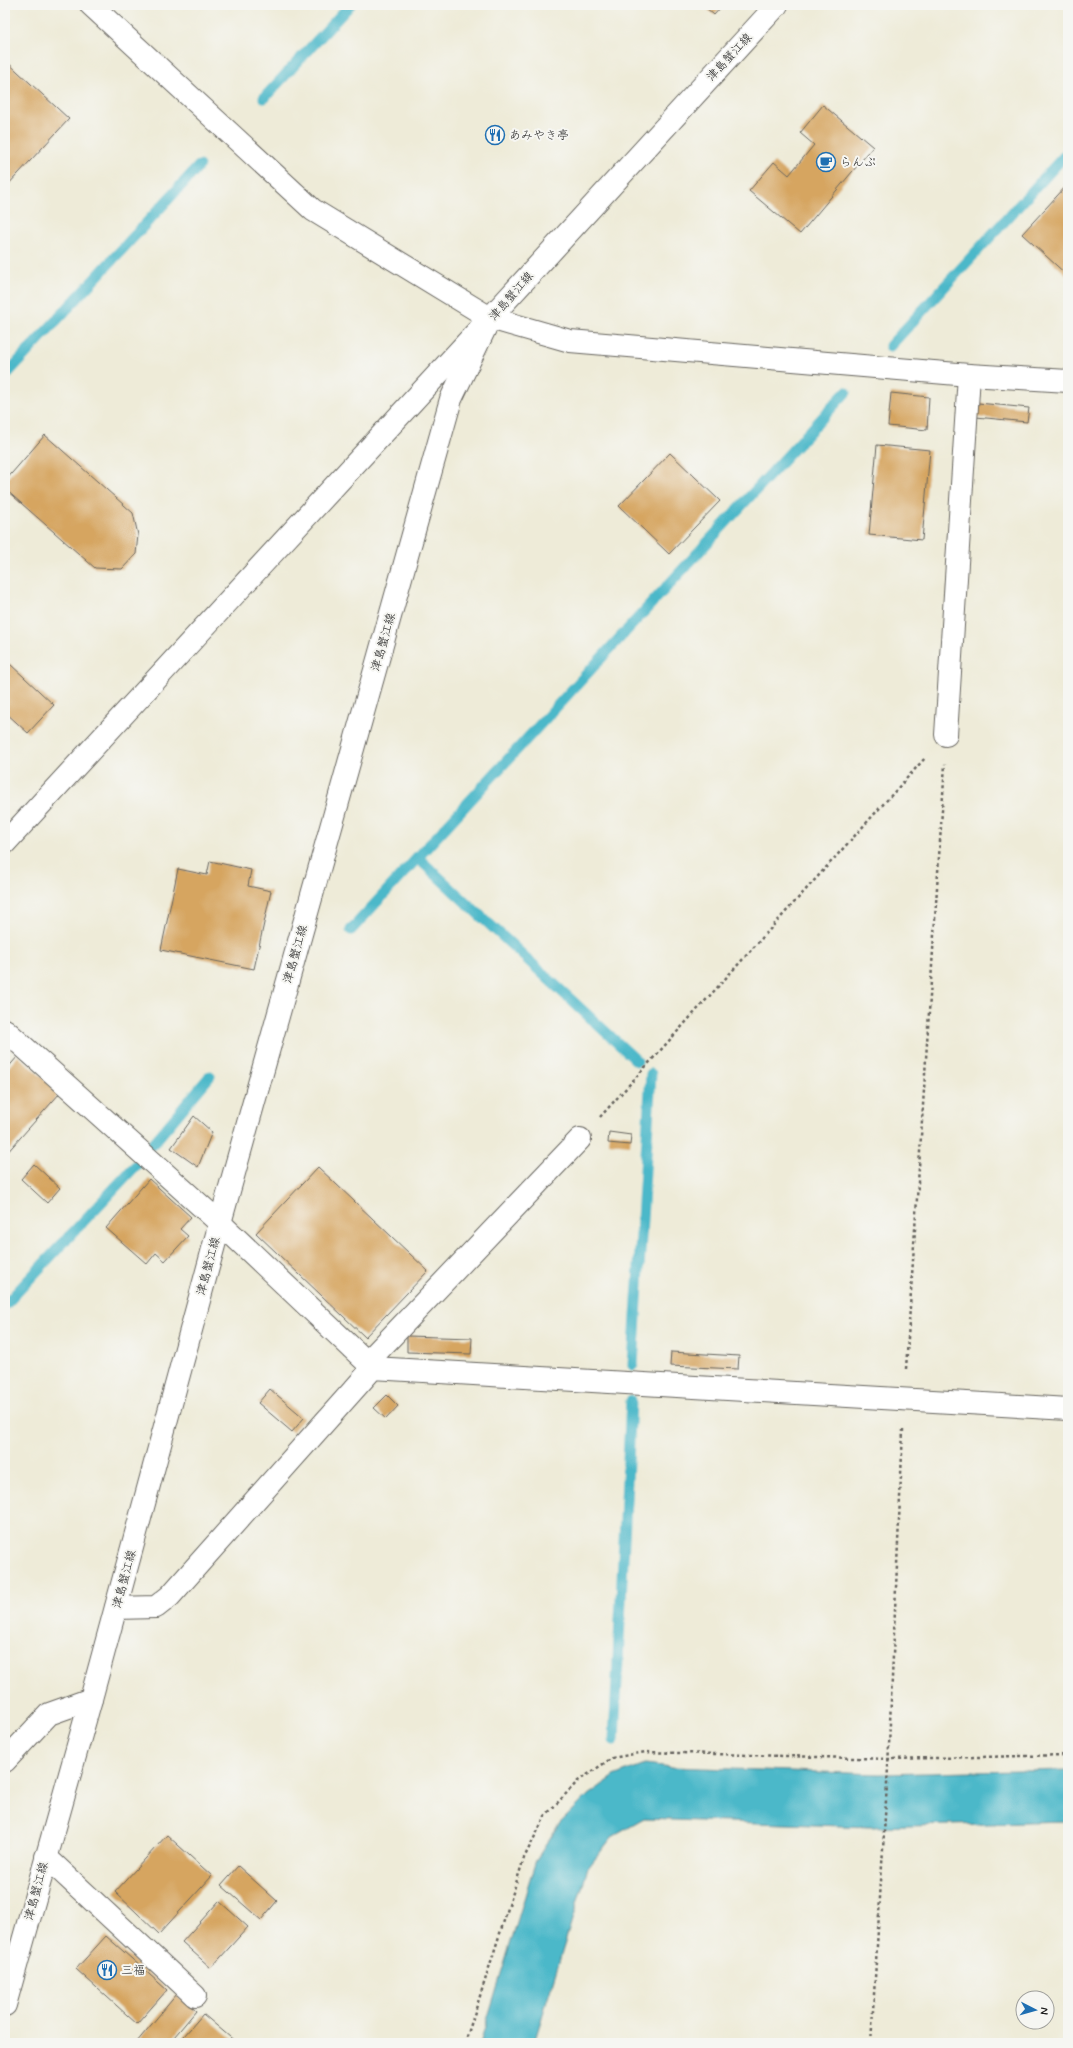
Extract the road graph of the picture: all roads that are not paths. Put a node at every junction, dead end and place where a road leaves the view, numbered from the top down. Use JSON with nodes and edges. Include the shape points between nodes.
{"nodes":[{"id":1,"x":91,"y":5,"type":"edge"},
{"id":2,"x":777,"y":5,"type":"edge"},
{"id":3,"x":490,"y":318,"type":"junction"},
{"id":4,"x":969,"y":375,"type":"junction"},
{"id":5,"x":1068,"y":381,"type":"edge"},
{"id":6,"x":946,"y":735,"type":"road end"},
{"id":7,"x":5,"y":843,"type":"edge"},
{"id":8,"x":5,"y":1030,"type":"edge"},
{"id":9,"x":580,"y":1139,"type":"road end"},
{"id":10,"x":220,"y":1223,"type":"junction"},
{"id":11,"x":373,"y":1368,"type":"junction"},
{"id":12,"x":1068,"y":1409,"type":"edge"},
{"id":13,"x":116,"y":1608,"type":"junction"},
{"id":14,"x":91,"y":1699,"type":"junction"},
{"id":15,"x":5,"y":1761,"type":"edge"},
{"id":16,"x":46,"y":1857,"type":"junction"},
{"id":17,"x":195,"y":1996,"type":"dead end"},
{"id":18,"x":5,"y":2005,"type":"edge"}],
"edges":[{"from":1,"to":3,"type":"street","via":[[313,210]]},
{"from":2,"to":3,"type":"street","name":"津島蟹江線"},
{"from":3,"to":4,"type":"street","via":[[570,341]]},
{"from":3,"to":7,"type":"street"},
{"from":3,"to":10,"type":"street","name":"津島蟹江線","via":[[451,399]]},
{"from":4,"to":5,"type":"street"},
{"from":4,"to":6,"type":"street"},
{"from":8,"to":10,"type":"street"},
{"from":9,"to":11,"type":"street","via":[[374,1355]]},
{"from":10,"to":11,"type":"street"},
{"from":10,"to":13,"type":"street","name":"津島蟹江線"},
{"from":11,"to":12,"type":"street"},
{"from":11,"to":13,"type":"street","via":[[170,1596],[156,1607]]},
{"from":13,"to":14,"type":"street","name":"津島蟹江線"},
{"from":14,"to":15,"type":"street","via":[[49,1714]]},
{"from":14,"to":16,"type":"street","name":"津島蟹江線"},
{"from":16,"to":17,"type":"street"},
{"from":16,"to":18,"type":"street","name":"津島蟹江線"}]}
